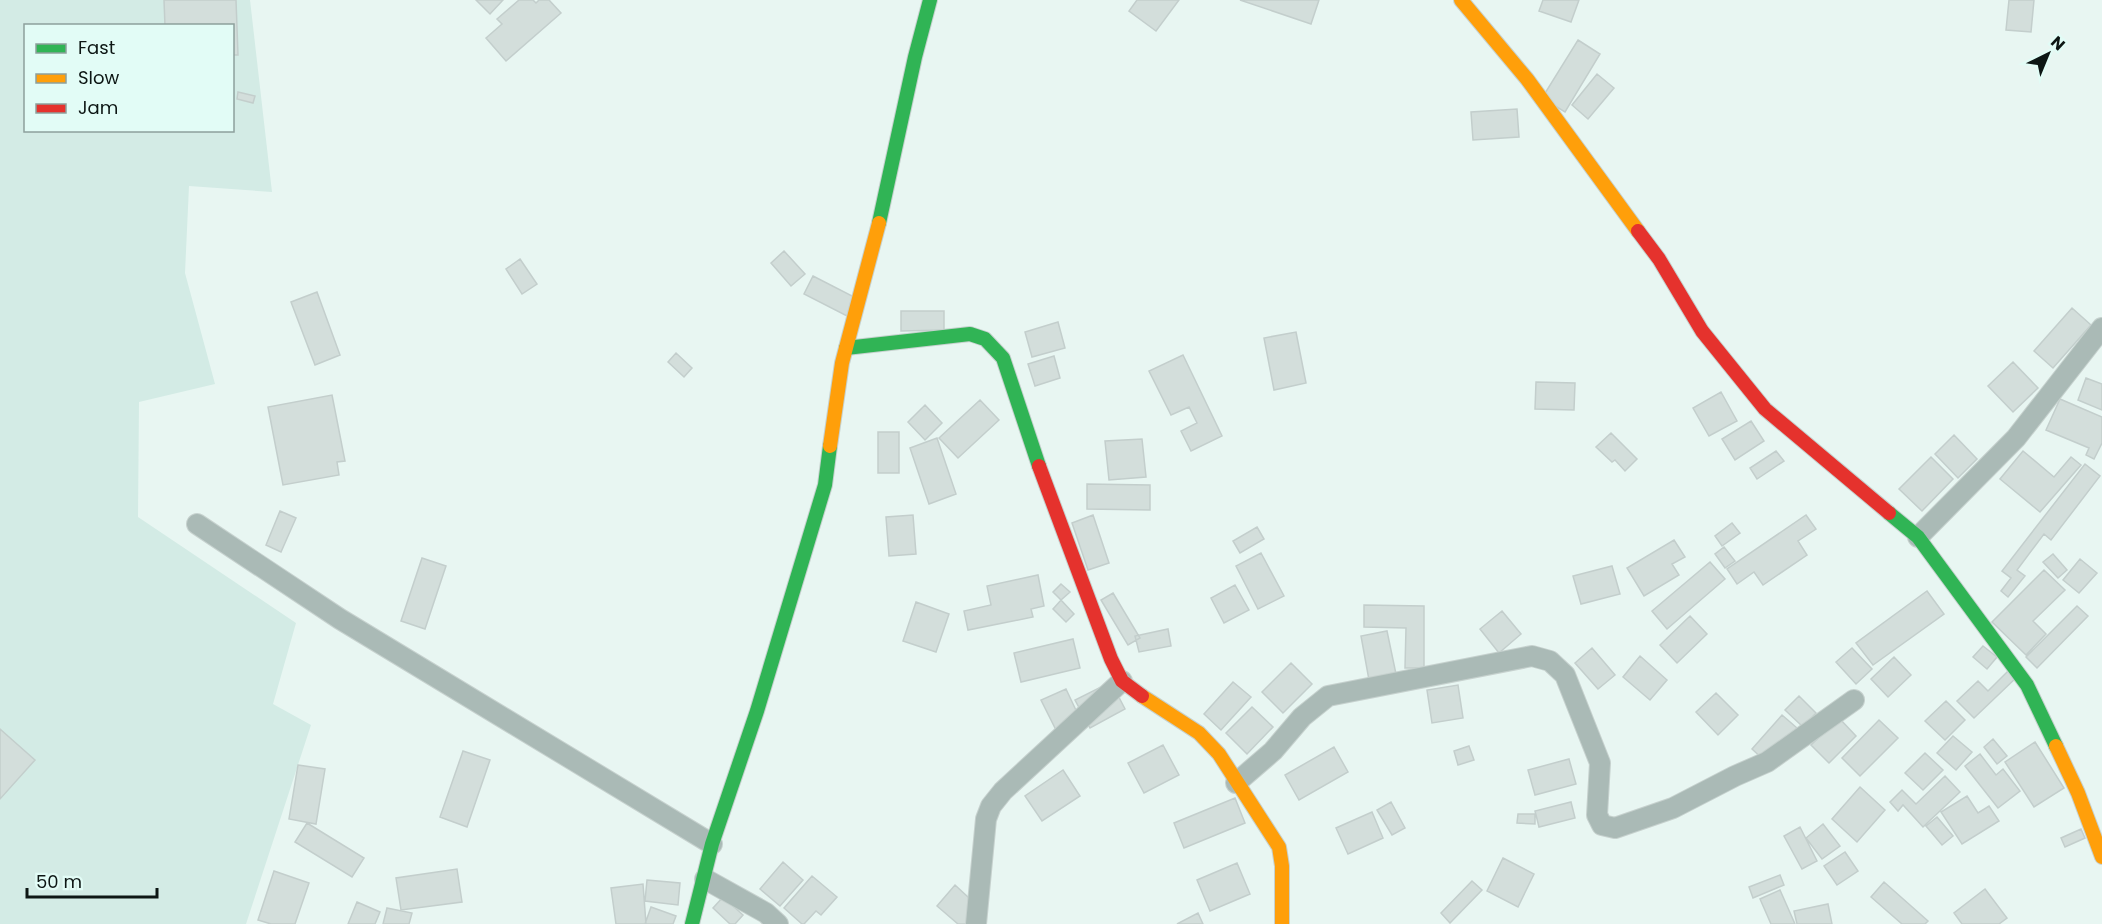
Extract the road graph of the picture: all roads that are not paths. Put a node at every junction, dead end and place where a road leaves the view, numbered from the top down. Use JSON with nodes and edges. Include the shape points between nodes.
{"nodes":[{"id":1,"x":930,"y":0,"type":"edge"},
{"id":2,"x":1461,"y":0,"type":"edge"},
{"id":3,"x":2102,"y":328,"type":"edge"},
{"id":4,"x":846,"y":348,"type":"junction"},
{"id":5,"x":197,"y":524,"type":"dead end"},
{"id":6,"x":1918,"y":537,"type":"junction"},
{"id":7,"x":1122,"y":681,"type":"junction"},
{"id":8,"x":1854,"y":700,"type":"dead end"},
{"id":9,"x":1236,"y":783,"type":"junction"},
{"id":10,"x":712,"y":844,"type":"junction"},
{"id":11,"x":2102,"y":857,"type":"edge"},
{"id":12,"x":705,"y":879,"type":"junction"},
{"id":13,"x":692,"y":924,"type":"edge"},
{"id":14,"x":778,"y":924,"type":"edge"},
{"id":15,"x":976,"y":924,"type":"edge"},
{"id":16,"x":1282,"y":924,"type":"edge"}],
"edges":[{"from":1,"to":4,"type":"street"},
{"from":2,"to":6,"type":"street","via":[[1527,79],[1659,259],[1702,331],[1765,409]]},
{"from":3,"to":6,"type":"street","via":[[2016,438]]},
{"from":4,"to":7,"type":"street","via":[[970,334],[985,339],[1003,358],[1026,430]]},
{"from":4,"to":10,"type":"street","via":[[825,484],[757,711]]},
{"from":5,"to":10,"type":"street","via":[[340,619]]},
{"from":6,"to":11,"type":"street","via":[[2027,685],[2078,793]]},
{"from":7,"to":9,"type":"street","via":[[1198,733],[1219,754]]},
{"from":7,"to":15,"type":"street","via":[[991,806],[986,819]]},
{"from":8,"to":9,"type":"street","via":[[1767,762],[1673,808],[1615,828],[1602,825],[1597,815],[1600,763],[1565,675],[1550,661],[1532,656],[1328,696]]},
{"from":9,"to":16,"type":"street","via":[[1279,847]]},
{"from":10,"to":12,"type":"street"},
{"from":12,"to":13,"type":"street"},
{"from":12,"to":14,"type":"street","via":[[766,913]]}]}
